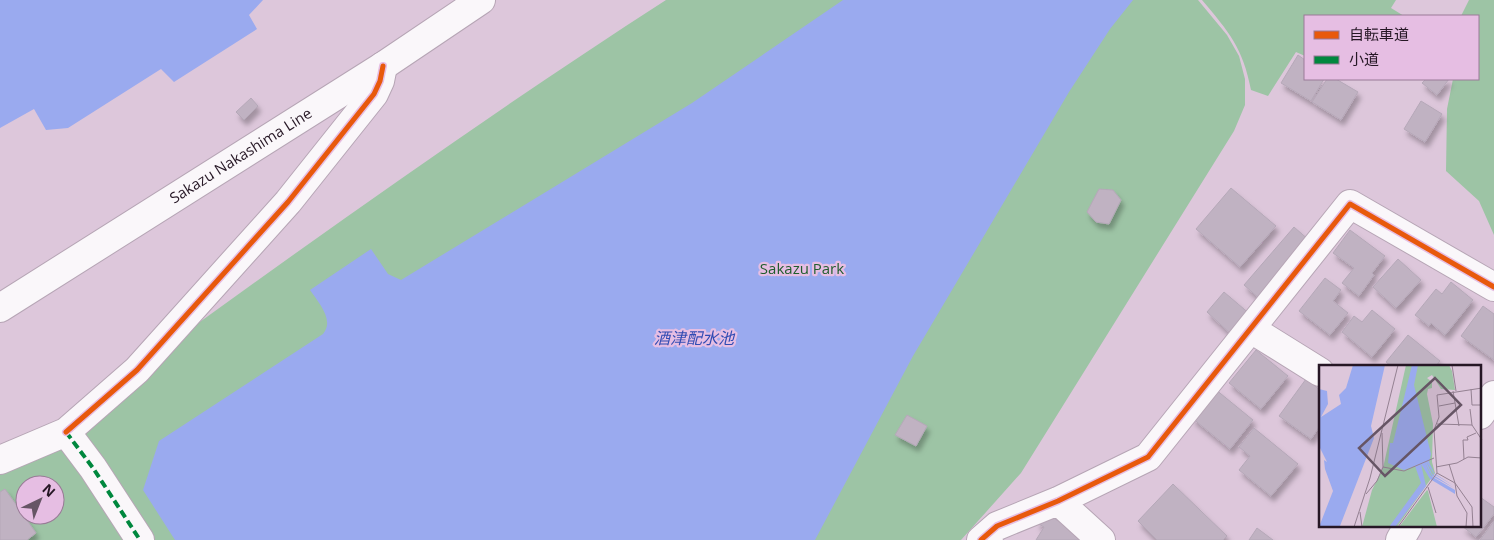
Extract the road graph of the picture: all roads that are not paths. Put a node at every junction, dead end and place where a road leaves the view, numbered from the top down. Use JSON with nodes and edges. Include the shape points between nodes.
{"nodes":[{"id":1,"x":481,"y":0,"type":"edge"},
{"id":2,"x":383,"y":66,"type":"junction"},
{"id":3,"x":1494,"y":287,"type":"edge"},
{"id":4,"x":0,"y":308,"type":"edge"},
{"id":5,"x":1251,"y":329,"type":"junction"},
{"id":6,"x":1319,"y":371,"type":"edge"},
{"id":7,"x":1494,"y":395,"type":"edge"},
{"id":8,"x":1482,"y":412,"type":"edge"},
{"id":9,"x":66,"y":432,"type":"junction"},
{"id":10,"x":0,"y":460,"type":"edge"},
{"id":11,"x":1058,"y":501,"type":"junction"},
{"id":12,"x":1407,"y":528,"type":"edge"},
{"id":13,"x":140,"y":540,"type":"edge"},
{"id":14,"x":981,"y":540,"type":"edge"},
{"id":15,"x":1101,"y":540,"type":"edge"},
{"id":16,"x":1400,"y":540,"type":"edge"}],
"edges":[{"from":1,"to":2,"type":"street","name":"Sakazu Nakashima Line"},
{"from":2,"to":4,"type":"street","name":"Sakazu Nakashima Line"},
{"from":2,"to":9,"type":"street","via":[[374,94],[288,202],[137,370]]},
{"from":3,"to":5,"type":"street","via":[[1350,204]]},
{"from":5,"to":6,"type":"street"},
{"from":5,"to":11,"type":"street","via":[[1148,457]]},
{"from":7,"to":8,"type":"street"},
{"from":9,"to":10,"type":"street"},
{"from":9,"to":13,"type":"street"},
{"from":11,"to":14,"type":"street","via":[[997,526]]},
{"from":11,"to":15,"type":"street"},
{"from":12,"to":16,"type":"street"}]}
